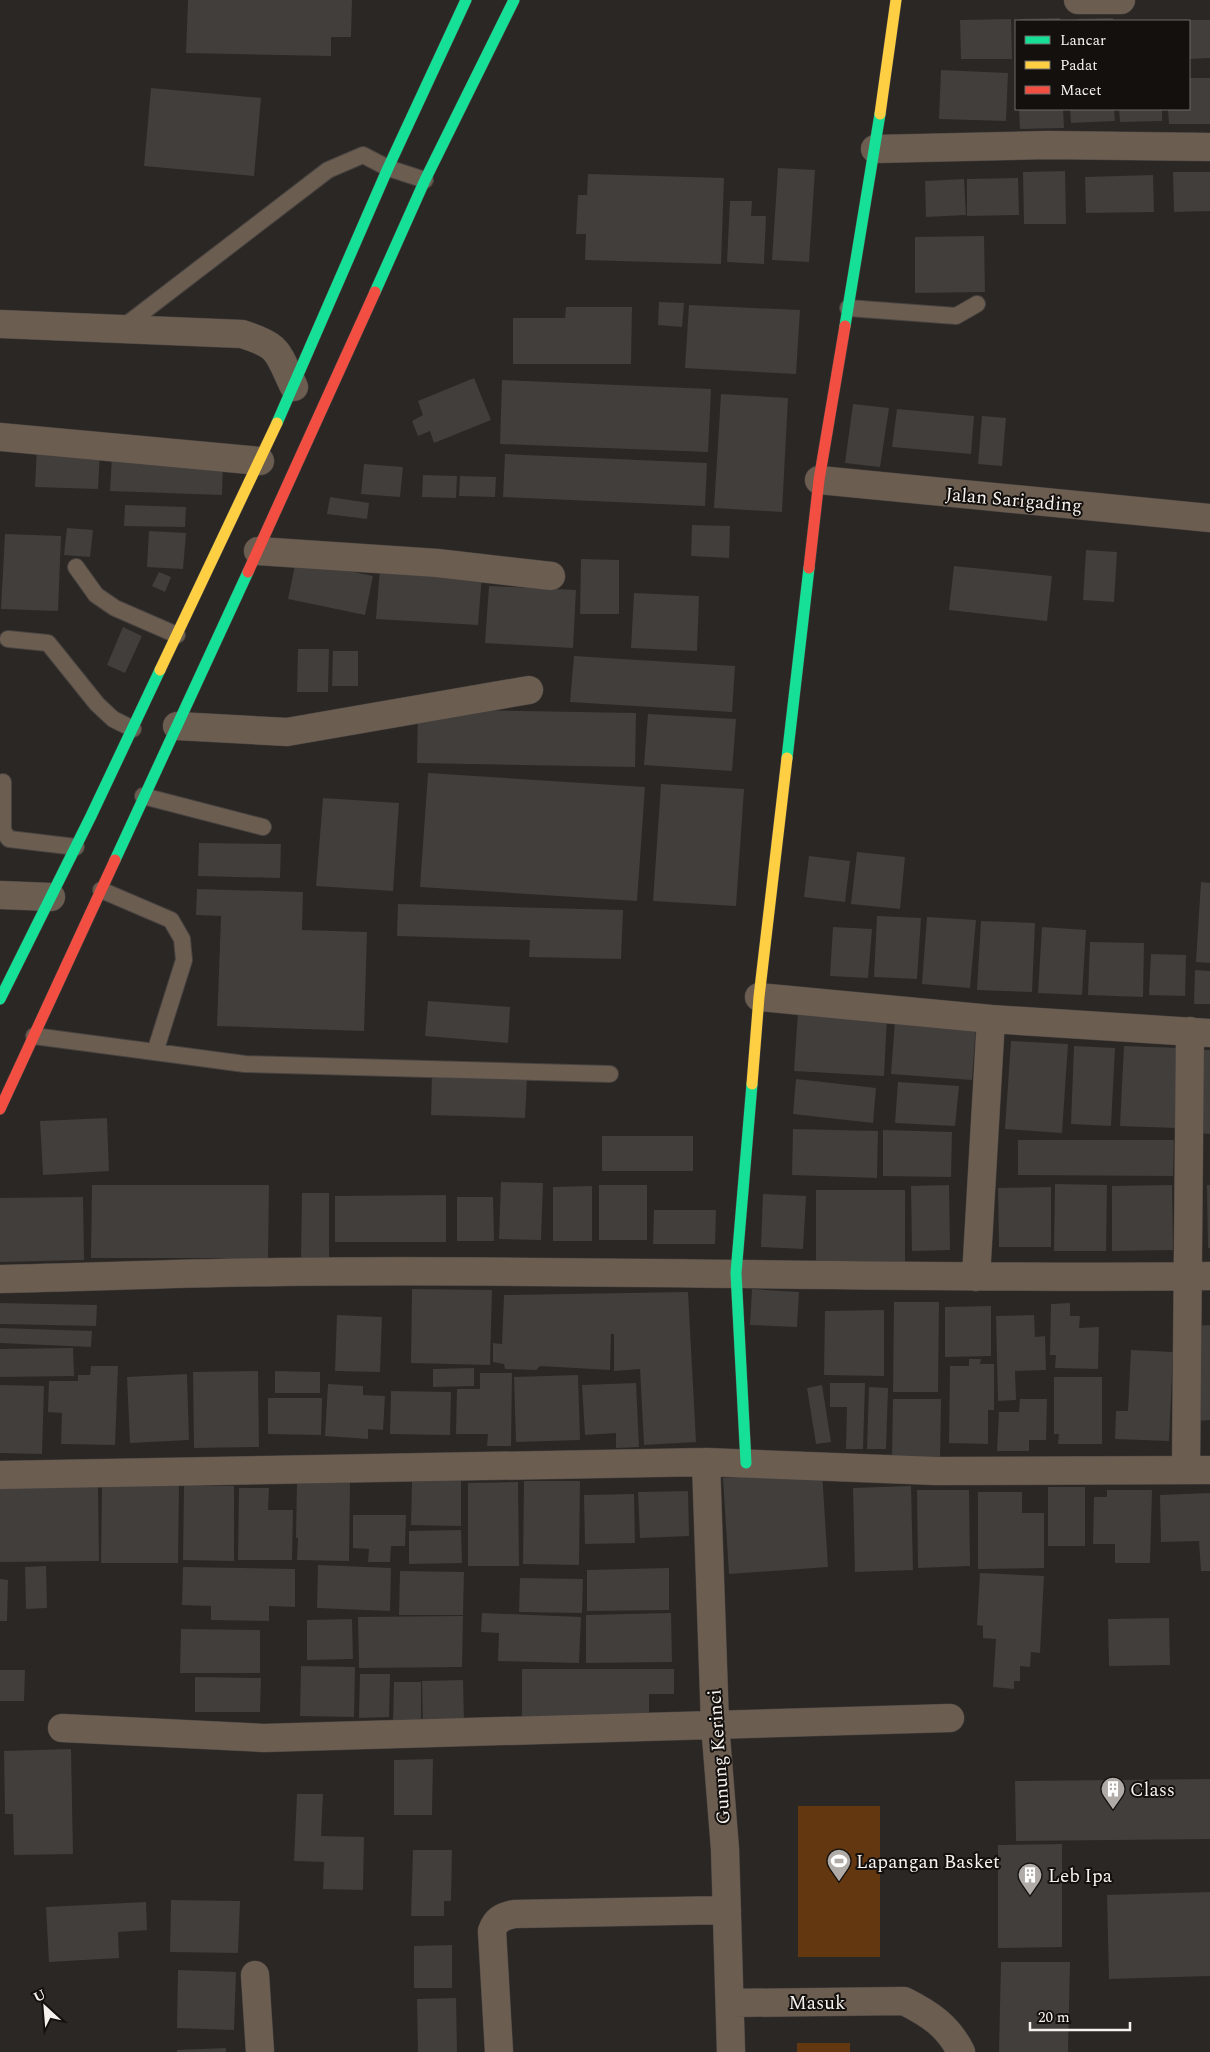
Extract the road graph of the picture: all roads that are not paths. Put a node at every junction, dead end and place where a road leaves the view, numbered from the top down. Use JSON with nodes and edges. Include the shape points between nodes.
{"nodes":[{"id":1,"x":466,"y":0,"type":"edge"},
{"id":2,"x":514,"y":0,"type":"edge"},
{"id":3,"x":896,"y":0,"type":"edge"},
{"id":4,"x":1078,"y":0,"type":"edge"},
{"id":5,"x":1120,"y":0,"type":"edge"},
{"id":6,"x":1210,"y":147,"type":"edge"},
{"id":7,"x":875,"y":149,"type":"junction"},
{"id":8,"x":388,"y":168,"type":"junction"},
{"id":9,"x":426,"y":180,"type":"junction"},
{"id":10,"x":977,"y":304,"type":"dead end"},
{"id":11,"x":848,"y":308,"type":"junction"},
{"id":12,"x":0,"y":324,"type":"edge"},
{"id":13,"x":122,"y":329,"type":"junction"},
{"id":14,"x":294,"y":387,"type":"junction"},
{"id":15,"x":0,"y":437,"type":"edge"},
{"id":16,"x":260,"y":461,"type":"junction"},
{"id":17,"x":819,"y":480,"type":"junction"},
{"id":18,"x":1210,"y":518,"type":"edge"},
{"id":19,"x":258,"y":551,"type":"junction"},
{"id":20,"x":76,"y":567,"type":"dead end"},
{"id":21,"x":551,"y":576,"type":"dead end"},
{"id":22,"x":177,"y":635,"type":"junction"},
{"id":23,"x":8,"y":639,"type":"dead end"},
{"id":24,"x":529,"y":690,"type":"dead end"},
{"id":25,"x":176,"y":726,"type":"junction"},
{"id":26,"x":133,"y":729,"type":"junction"},
{"id":27,"x":4,"y":782,"type":"dead end"},
{"id":28,"x":143,"y":796,"type":"junction"},
{"id":29,"x":263,"y":826,"type":"dead end"},
{"id":30,"x":76,"y":847,"type":"junction"},
{"id":31,"x":101,"y":890,"type":"junction"},
{"id":32,"x":0,"y":895,"type":"edge"},
{"id":33,"x":51,"y":897,"type":"junction"},
{"id":34,"x":759,"y":997,"type":"junction"},
{"id":35,"x":0,"y":999,"type":"edge"},
{"id":36,"x":992,"y":1019,"type":"junction"},
{"id":37,"x":1200,"y":1032,"type":"edge"},
{"id":38,"x":34,"y":1036,"type":"junction"},
{"id":39,"x":155,"y":1052,"type":"junction"},
{"id":40,"x":610,"y":1074,"type":"dead end"},
{"id":41,"x":0,"y":1109,"type":"edge"},
{"id":42,"x":736,"y":1273,"type":"junction"},
{"id":43,"x":1198,"y":1276,"type":"edge"},
{"id":44,"x":976,"y":1277,"type":"junction"},
{"id":45,"x":0,"y":1279,"type":"edge"},
{"id":46,"x":706,"y":1462,"type":"junction"},
{"id":47,"x":746,"y":1463,"type":"junction"},
{"id":48,"x":1198,"y":1470,"type":"edge"},
{"id":49,"x":0,"y":1475,"type":"edge"},
{"id":50,"x":950,"y":1718,"type":"dead end"},
{"id":51,"x":714,"y":1724,"type":"junction"},
{"id":52,"x":62,"y":1728,"type":"dead end"},
{"id":53,"x":727,"y":1910,"type":"junction"},
{"id":54,"x":255,"y":1975,"type":"dead end"},
{"id":55,"x":730,"y":2003,"type":"junction"},
{"id":56,"x":260,"y":2052,"type":"edge"},
{"id":57,"x":499,"y":2052,"type":"edge"},
{"id":58,"x":731,"y":2052,"type":"edge"},
{"id":59,"x":961,"y":2052,"type":"edge"}],
"edges":[{"from":1,"to":8,"type":"main road"},
{"from":2,"to":9,"type":"main road"},
{"from":3,"to":7,"type":"main road"},
{"from":4,"to":5,"type":"street"},
{"from":6,"to":7,"type":"street","via":[[1048,145]]},
{"from":7,"to":11,"type":"main road"},
{"from":8,"to":9,"type":"lane"},
{"from":8,"to":13,"type":"lane","via":[[363,156],[328,170]]},
{"from":8,"to":14,"type":"main road"},
{"from":9,"to":19,"type":"main road"},
{"from":10,"to":11,"type":"lane","via":[[956,316]]},
{"from":11,"to":17,"type":"main road"},
{"from":12,"to":13,"type":"street"},
{"from":13,"to":14,"type":"street","via":[[242,334],[276,349]]},
{"from":14,"to":16,"type":"main road"},
{"from":15,"to":16,"type":"street"},
{"from":16,"to":22,"type":"main road"},
{"from":17,"to":18,"type":"street","name":"Jalan Sarigading"},
{"from":17,"to":34,"type":"main road"},
{"from":19,"to":21,"type":"street","via":[[437,563]]},
{"from":19,"to":25,"type":"main road"},
{"from":20,"to":22,"type":"lane","via":[[96,595],[109,604]]},
{"from":22,"to":26,"type":"main road"},
{"from":23,"to":26,"type":"lane","via":[[48,643],[97,704],[113,719]]},
{"from":24,"to":25,"type":"street","via":[[287,732]]},
{"from":25,"to":28,"type":"main road"},
{"from":26,"to":30,"type":"main road","via":[[96,818]]},
{"from":27,"to":30,"type":"lane","via":[[3,831],[9,839]]},
{"from":28,"to":29,"type":"lane"},
{"from":28,"to":31,"type":"main road","via":[[123,829]]},
{"from":30,"to":33,"type":"main road"},
{"from":31,"to":38,"type":"main road"},
{"from":31,"to":39,"type":"lane","via":[[171,920],[182,939],[184,960]]},
{"from":32,"to":33,"type":"street"},
{"from":33,"to":35,"type":"main road"},
{"from":34,"to":36,"type":"street"},
{"from":34,"to":42,"type":"main road"},
{"from":36,"to":37,"type":"street"},
{"from":36,"to":44,"type":"street"},
{"from":37,"to":43,"type":"street"},
{"from":38,"to":39,"type":"lane"},
{"from":38,"to":41,"type":"main road"},
{"from":39,"to":40,"type":"lane","via":[[245,1064]]},
{"from":42,"to":44,"type":"street"},
{"from":42,"to":45,"type":"street","via":[[280,1272]]},
{"from":42,"to":47,"type":"main road"},
{"from":43,"to":44,"type":"street"},
{"from":43,"to":48,"type":"street"},
{"from":46,"to":47,"type":"street"},
{"from":46,"to":49,"type":"street"},
{"from":46,"to":51,"type":"street","name":"Gunung Kerinci"},
{"from":47,"to":48,"type":"street","via":[[936,1471]]},
{"from":50,"to":51,"type":"street"},
{"from":51,"to":52,"type":"street","via":[[264,1738]]},
{"from":51,"to":53,"type":"street","name":"Gunung Kerinci"},
{"from":53,"to":55,"type":"street","name":"Gunung Kerinci"},
{"from":53,"to":57,"type":"street","via":[[503,1916],[495,1922],[492,1931]]},
{"from":54,"to":56,"type":"street"},
{"from":55,"to":58,"type":"street","name":"Gunung Kerinci"},
{"from":55,"to":59,"type":"street","name":"Masuk","via":[[904,2002],[925,2011],[940,2023],[954,2037]]}]}
